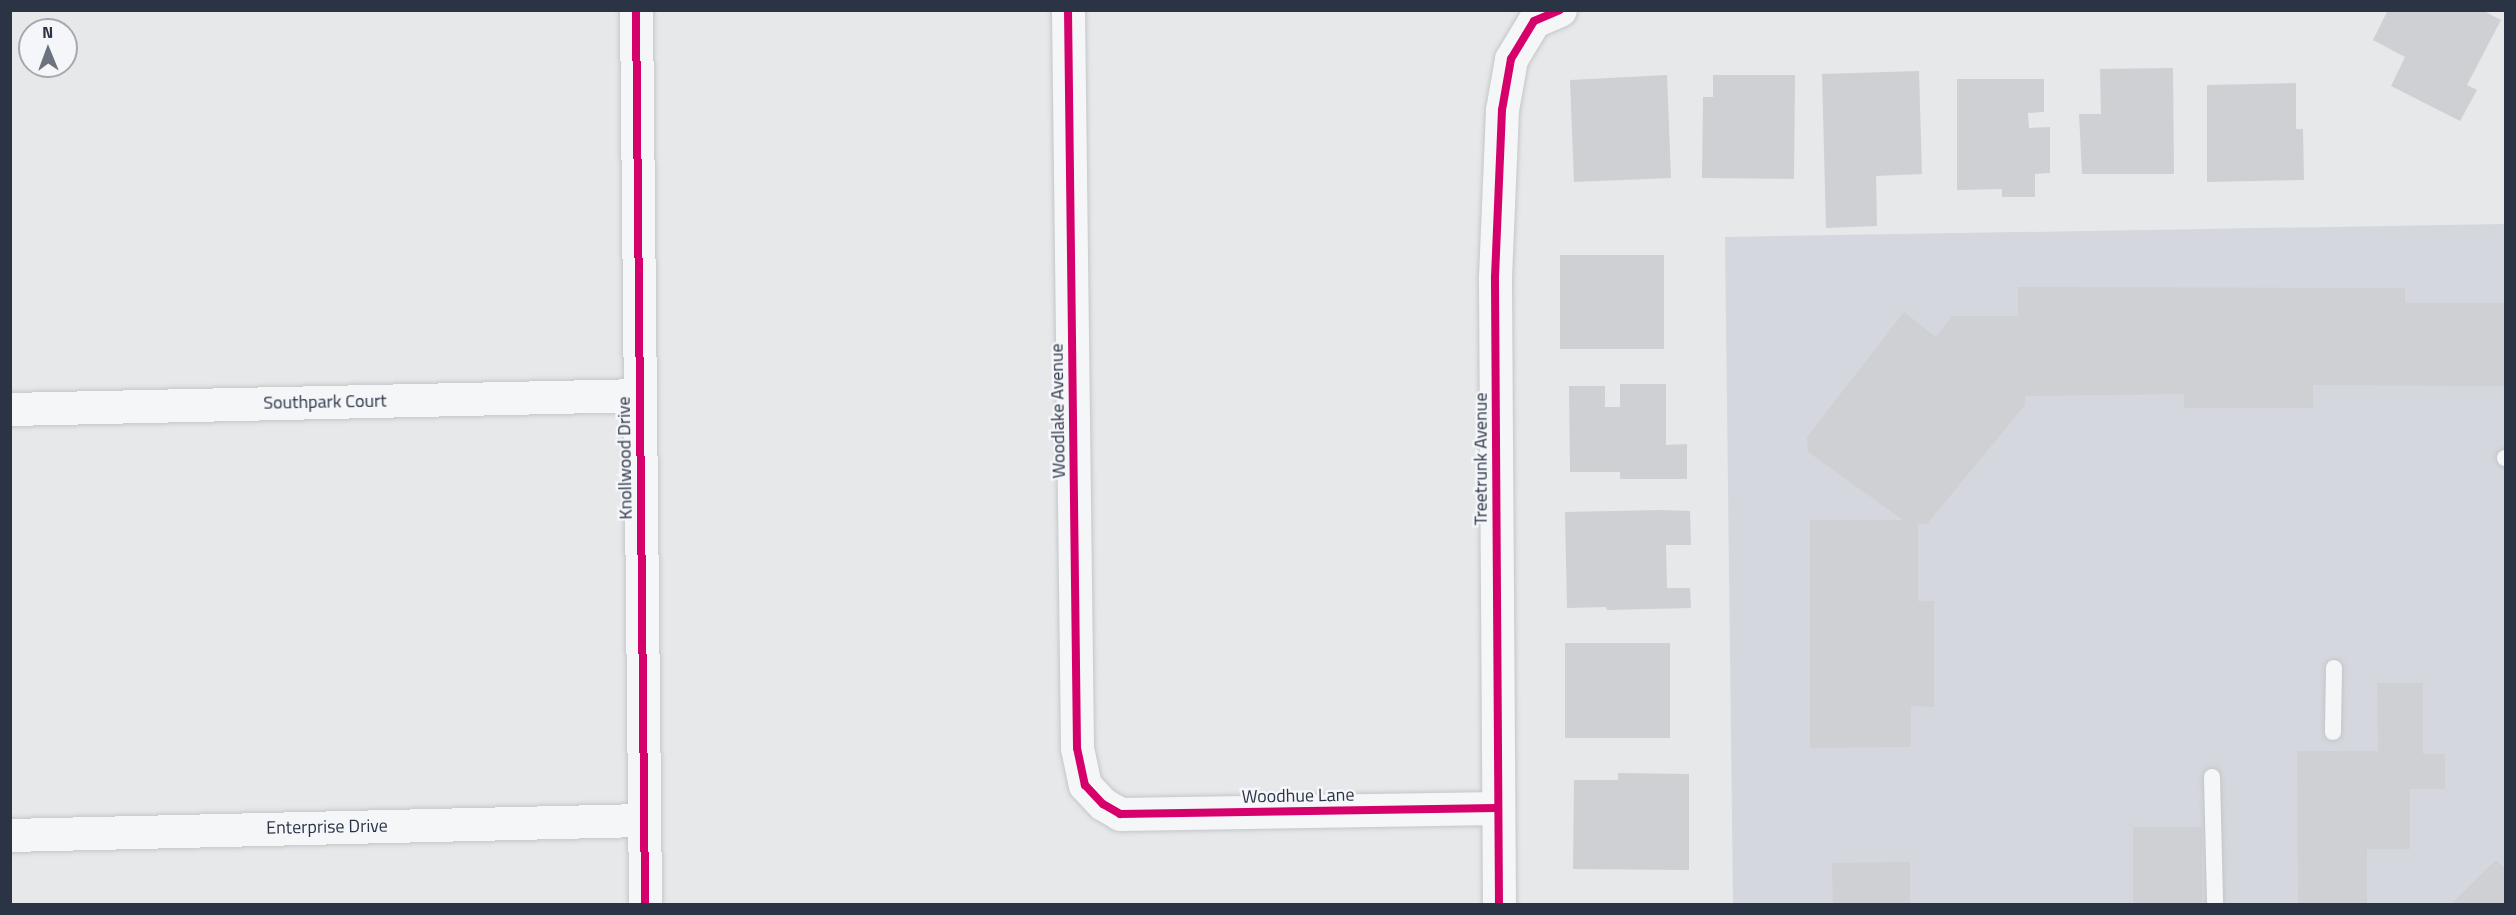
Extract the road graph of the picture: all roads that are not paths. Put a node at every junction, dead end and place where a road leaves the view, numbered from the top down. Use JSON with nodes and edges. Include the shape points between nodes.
{"nodes":[{"id":1,"x":636,"y":10,"type":"edge"},
{"id":2,"x":1068,"y":10,"type":"edge"},
{"id":3,"x":1547,"y":16,"type":"edge"},
{"id":4,"x":640,"y":395,"type":"junction"},
{"id":5,"x":10,"y":410,"type":"edge"},
{"id":6,"x":2334,"y":668,"type":"dead end"},
{"id":7,"x":2333,"y":732,"type":"dead end"},
{"id":8,"x":2212,"y":777,"type":"dead end"},
{"id":9,"x":1103,"y":804,"type":"joint"},
{"id":10,"x":1497,"y":808,"type":"junction"},
{"id":11,"x":644,"y":819,"type":"junction"},
{"id":12,"x":10,"y":834,"type":"edge"},
{"id":13,"x":645,"y":904,"type":"edge"},
{"id":14,"x":1498,"y":904,"type":"edge"},
{"id":15,"x":2215,"y":904,"type":"edge"}],
"edges":[{"from":1,"to":4,"type":"street","name":"Knollwood Drive"},
{"from":2,"to":9,"type":"street","name":"Woodlake Avenue","via":[[1077,748],[1085,785]]},
{"from":3,"to":10,"type":"street","name":"Treetrunk Avenue","via":[[1511,58],[1502,110],[1495,277]]},
{"from":4,"to":5,"type":"street","name":"Southpark Court"},
{"from":4,"to":11,"type":"street","name":"Knollwood Drive"},
{"from":6,"to":7,"type":"lane"},
{"from":8,"to":15,"type":"lane"},
{"from":9,"to":10,"type":"street","name":"Woodhue Lane","via":[[1119,814]]},
{"from":10,"to":14,"type":"street","name":"Treetrunk Avenue"},
{"from":11,"to":12,"type":"street","name":"Enterprise Drive"},
{"from":11,"to":13,"type":"street","name":"Knollwood Drive"}]}
